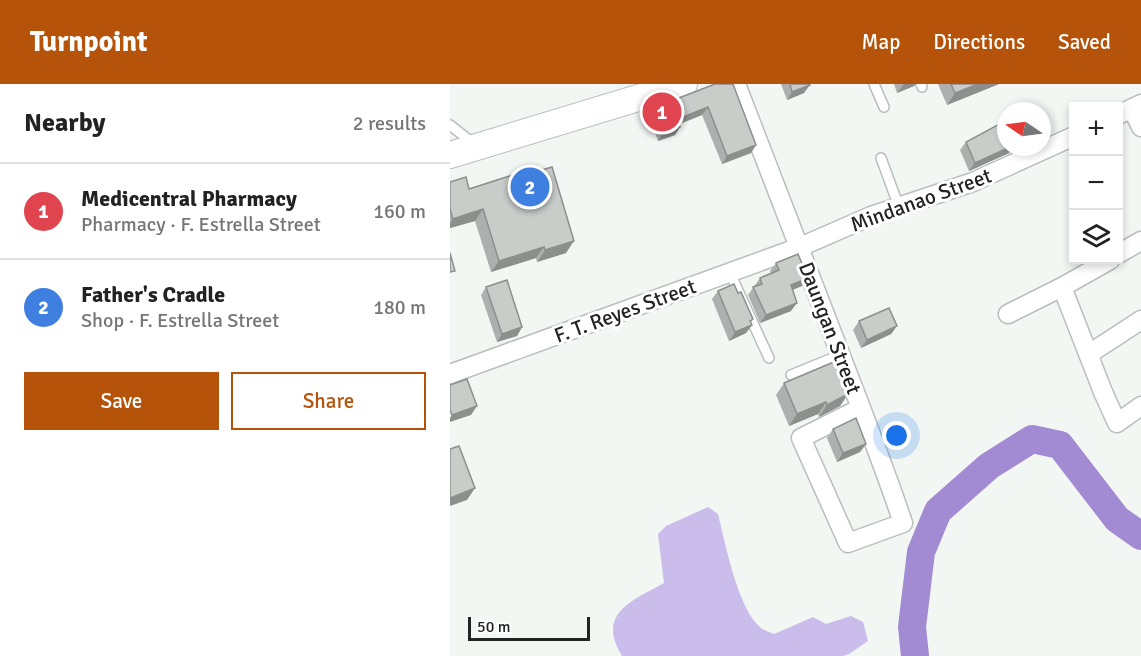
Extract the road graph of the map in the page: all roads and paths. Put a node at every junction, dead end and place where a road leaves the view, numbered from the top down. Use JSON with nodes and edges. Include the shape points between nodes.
{"nodes":[{"id":1,"x":684,"y":84,"type":"edge"},
{"id":2,"x":736,"y":84,"type":"edge"},
{"id":3,"x":874,"y":84,"type":"edge"},
{"id":4,"x":884,"y":107,"type":"dead end"},
{"id":5,"x":1131,"y":109,"type":"edge"},
{"id":6,"x":450,"y":125,"type":"edge"},
{"id":7,"x":1141,"y":127,"type":"edge"},
{"id":8,"x":1069,"y":138,"type":"edge"},
{"id":9,"x":478,"y":147,"type":"junction"},
{"id":10,"x":450,"y":155,"type":"edge"},
{"id":11,"x":881,"y":158,"type":"dead end"},
{"id":12,"x":899,"y":207,"type":"junction"},
{"id":13,"x":1141,"y":241,"type":"edge"},
{"id":14,"x":800,"y":248,"type":"junction"},
{"id":15,"x":1123,"y":252,"type":"edge"},
{"id":16,"x":1103,"y":264,"type":"edge"},
{"id":17,"x":730,"y":273,"type":"junction"},
{"id":18,"x":1062,"y":287,"type":"junction"},
{"id":19,"x":1008,"y":314,"type":"dead end"},
{"id":20,"x":1141,"y":320,"type":"edge"},
{"id":21,"x":1089,"y":354,"type":"junction"},
{"id":22,"x":840,"y":355,"type":"junction"},
{"id":23,"x":769,"y":358,"type":"dead end"},
{"id":24,"x":450,"y":374,"type":"edge"},
{"id":25,"x":791,"y":375,"type":"dead end"},
{"id":26,"x":1141,"y":406,"type":"edge"},
{"id":27,"x":861,"y":408,"type":"junction"}],
"edges":[{"from":1,"to":9,"type":"main road"},
{"from":2,"to":14,"type":"street","name":"Daungan Street"},
{"from":3,"to":4,"type":"lane"},
{"from":5,"to":7,"type":"street"},
{"from":6,"to":9,"type":"lane"},
{"from":8,"to":12,"type":"street","name":"Mindanao Street","via":[[973,182]]},
{"from":9,"to":10,"type":"main road"},
{"from":11,"to":12,"type":"lane"},
{"from":12,"to":14,"type":"street","name":"Mindanao Street"},
{"from":13,"to":15,"type":"street"},
{"from":14,"to":17,"type":"street","name":"F. T. Reyes Street"},
{"from":14,"to":22,"type":"street","name":"Daungan Street"},
{"from":16,"to":18,"type":"street"},
{"from":17,"to":23,"type":"lane"},
{"from":17,"to":24,"type":"street","name":"F. T. Reyes Street"},
{"from":18,"to":19,"type":"street"},
{"from":18,"to":21,"type":"street"},
{"from":20,"to":21,"type":"street"},
{"from":21,"to":26,"type":"street","via":[[1117,423]]},
{"from":22,"to":25,"type":"lane"},
{"from":22,"to":27,"type":"street","name":"Daungan Street"},
{"from":27,"to":27,"type":"street","name":"Daungan Street","via":[[801,438],[848,543],[903,523]]}]}
